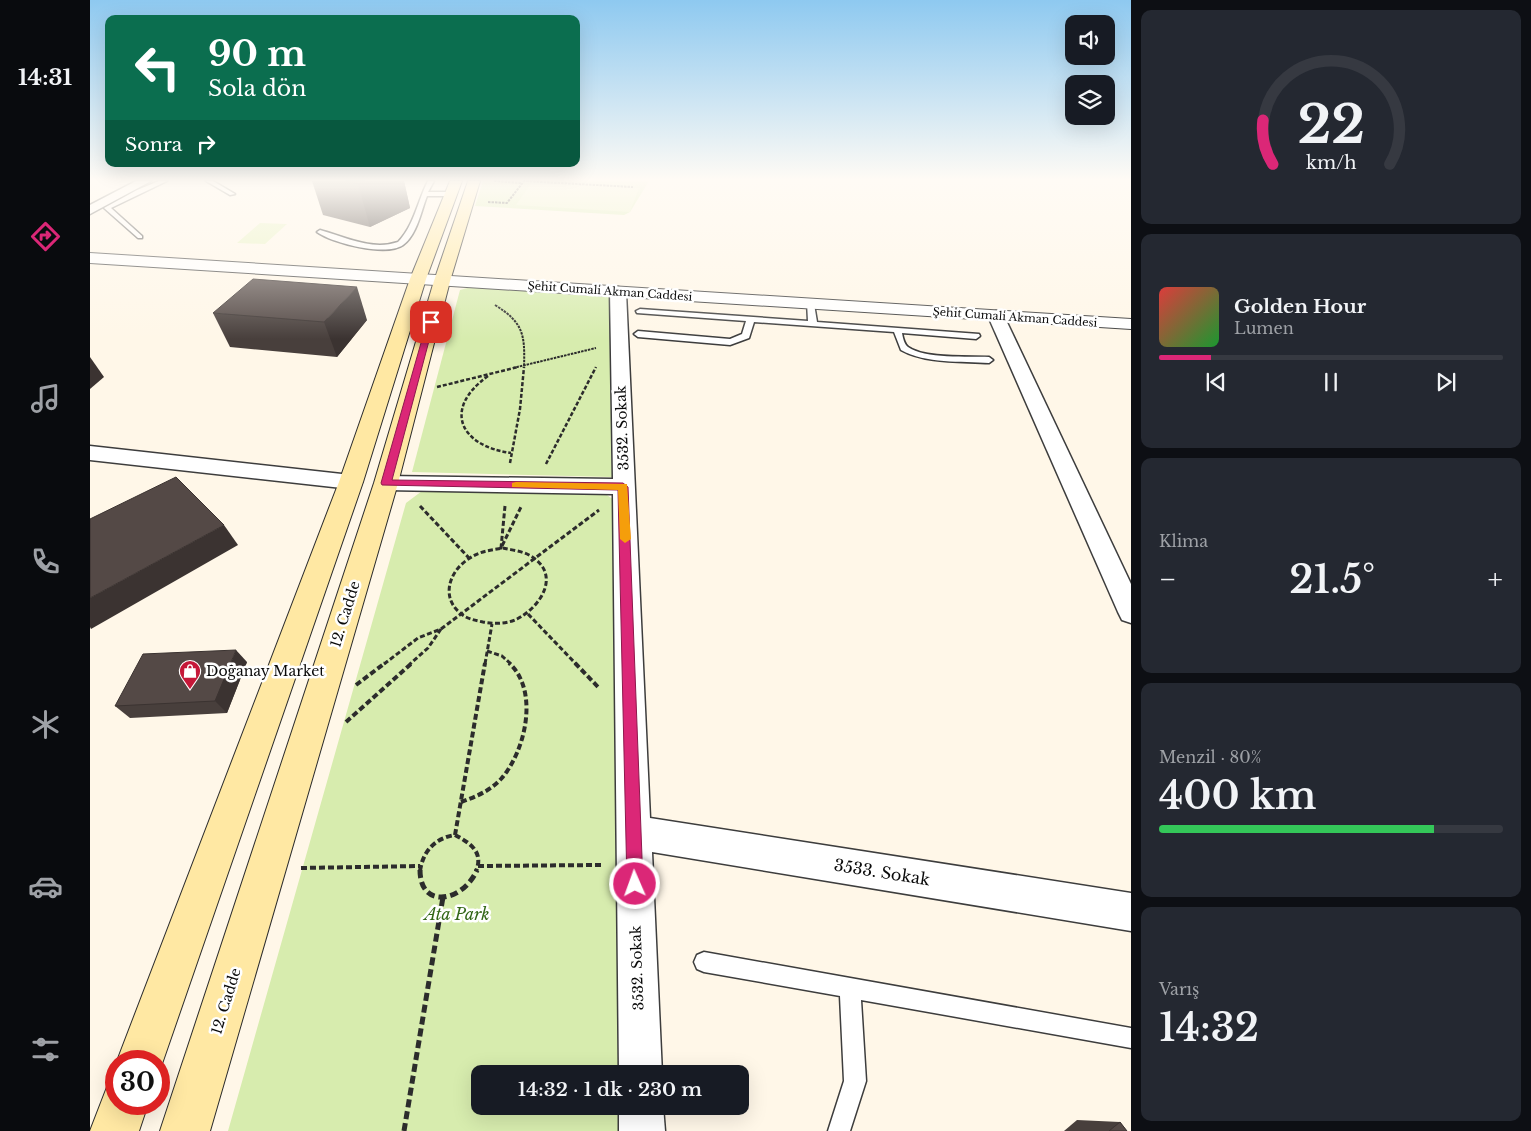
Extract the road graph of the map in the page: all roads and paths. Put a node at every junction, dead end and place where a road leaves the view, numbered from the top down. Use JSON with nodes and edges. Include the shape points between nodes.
{"nodes":[{"id":1,"x":136,"y":234,"type":"edge"},
{"id":2,"x":326,"y":234,"type":"edge"},
{"id":3,"x":408,"y":234,"type":"edge"},
{"id":4,"x":441,"y":234,"type":"edge"},
{"id":5,"x":451,"y":234,"type":"edge"},
{"id":6,"x":140,"y":237,"type":"dead end"},
{"id":7,"x":90,"y":258,"type":"edge"},
{"id":8,"x":430,"y":280,"type":"junction"},
{"id":9,"x":618,"y":292,"type":"junction"},
{"id":10,"x":492,"y":303,"type":"dead end"},
{"id":11,"x":810,"y":304,"type":"junction"},
{"id":12,"x":640,"y":311,"type":"dead end"},
{"id":13,"x":996,"y":316,"type":"junction"},
{"id":14,"x":750,"y":320,"type":"junction"},
{"id":15,"x":813,"y":324,"type":"junction"},
{"id":16,"x":1131,"y":324,"type":"edge"},
{"id":17,"x":897,"y":330,"type":"junction"},
{"id":18,"x":976,"y":336,"type":"dead end"},
{"id":19,"x":621,"y":342,"type":"junction"},
{"id":20,"x":989,"y":360,"type":"dead end"},
{"id":21,"x":525,"y":366,"type":"junction"},
{"id":22,"x":492,"y":374,"type":"junction"},
{"id":23,"x":430,"y":388,"type":"dead end"},
{"id":24,"x":90,"y":453,"type":"edge"},
{"id":25,"x":511,"y":454,"type":"junction"},
{"id":26,"x":544,"y":467,"type":"dead end"},
{"id":27,"x":509,"y":468,"type":"dead end"},
{"id":28,"x":352,"y":482,"type":"junction"},
{"id":29,"x":386,"y":483,"type":"junction"},
{"id":30,"x":623,"y":487,"type":"junction"},
{"id":31,"x":525,"y":499,"type":"dead end"},
{"id":32,"x":505,"y":500,"type":"dead end"},
{"id":33,"x":416,"y":501,"type":"dead end"},
{"id":34,"x":601,"y":509,"type":"dead end"},
{"id":35,"x":501,"y":548,"type":"junction"},
{"id":36,"x":470,"y":558,"type":"junction"},
{"id":37,"x":534,"y":558,"type":"junction"},
{"id":38,"x":1131,"y":612,"type":"edge"},
{"id":39,"x":461,"y":614,"type":"junction"},
{"id":40,"x":528,"y":614,"type":"junction"},
{"id":41,"x":492,"y":624,"type":"junction"},
{"id":42,"x":442,"y":629,"type":"junction"},
{"id":43,"x":487,"y":651,"type":"junction"},
{"id":44,"x":352,"y":688,"type":"dead end"},
{"id":45,"x":631,"y":721,"type":"junction"},
{"id":46,"x":341,"y":726,"type":"dead end"},
{"id":47,"x":460,"y":802,"type":"junction"},
{"id":48,"x":455,"y":835,"type":"junction"},
{"id":49,"x":634,"y":849,"type":"junction"},
{"id":50,"x":420,"y":866,"type":"junction"},
{"id":51,"x":478,"y":866,"type":"junction"},
{"id":52,"x":301,"y":868,"type":"dead end"},
{"id":53,"x":443,"y":897,"type":"junction"},
{"id":54,"x":1131,"y":912,"type":"edge"},
{"id":55,"x":704,"y":962,"type":"dead end"},
{"id":56,"x":850,"y":987,"type":"junction"},
{"id":57,"x":1131,"y":1038,"type":"edge"},
{"id":58,"x":144,"y":1050,"type":"edge"},
{"id":59,"x":640,"y":1065,"type":"edge"},
{"id":60,"x":120,"y":1115,"type":"edge"},
{"id":61,"x":642,"y":1115,"type":"edge"},
{"id":62,"x":114,"y":1131,"type":"edge"},
{"id":63,"x":185,"y":1131,"type":"edge"},
{"id":64,"x":404,"y":1131,"type":"edge"},
{"id":65,"x":642,"y":1131,"type":"edge"},
{"id":66,"x":839,"y":1131,"type":"edge"}],
"edges":[{"from":1,"to":6,"type":"lane"},
{"from":2,"to":3,"type":"lane","via":[[376,248],[401,244]]},
{"from":4,"to":8,"type":"main road","name":"12. Cadde"},
{"from":5,"to":8,"type":"main road","name":"12. Cadde"},
{"from":7,"to":8,"type":"street","name":"Şehit Cumali Akman Caddesi"},
{"from":8,"to":9,"type":"street","name":"Şehit Cumali Akman Caddesi"},
{"from":8,"to":28,"type":"main road","name":"12. Cadde"},
{"from":8,"to":29,"type":"main road","name":"12. Cadde"},
{"from":9,"to":11,"type":"street","name":"Şehit Cumali Akman Caddesi"},
{"from":9,"to":19,"type":"street","name":"3532. Sokak"},
{"from":10,"to":21,"type":"path","via":[[514,319],[524,341]]},
{"from":11,"to":13,"type":"street","name":"Şehit Cumali Akman Caddesi"},
{"from":11,"to":15,"type":"lane"},
{"from":12,"to":14,"type":"lane"},
{"from":13,"to":16,"type":"street","name":"Şehit Cumali Akman Caddesi"},
{"from":13,"to":38,"type":"street"},
{"from":14,"to":15,"type":"lane"},
{"from":14,"to":19,"type":"lane","via":[[749,333],[744,339],[730,342]]},
{"from":15,"to":17,"type":"lane"},
{"from":17,"to":18,"type":"lane"},
{"from":17,"to":20,"type":"lane","via":[[904,348],[911,352]]},
{"from":19,"to":21,"type":"path"},
{"from":19,"to":26,"type":"path"},
{"from":19,"to":30,"type":"street","name":"3532. Sokak"},
{"from":21,"to":22,"type":"path"},
{"from":21,"to":25,"type":"path"},
{"from":22,"to":23,"type":"path"},
{"from":22,"to":25,"type":"path","via":[[468,392],[461,418],[467,432],[477,442],[492,450]]},
{"from":24,"to":28,"type":"street"},
{"from":25,"to":27,"type":"path"},
{"from":28,"to":58,"type":"main road","name":"12. Cadde"},
{"from":29,"to":30,"type":"street"},
{"from":29,"to":63,"type":"main road","name":"12. Cadde"},
{"from":30,"to":45,"type":"street","name":"3532. Sokak"},
{"from":31,"to":35,"type":"path"},
{"from":32,"to":35,"type":"path"},
{"from":33,"to":36,"type":"path"},
{"from":34,"to":37,"type":"path"},
{"from":35,"to":36,"type":"path"},
{"from":35,"to":37,"type":"path","via":[[516,549]]},
{"from":36,"to":39,"type":"path","via":[[452,575],[448,587],[449,599]]},
{"from":37,"to":39,"type":"path"},
{"from":37,"to":40,"type":"path","via":[[545,571],[548,582],[545,594]]},
{"from":39,"to":41,"type":"path","via":[[480,624]]},
{"from":39,"to":42,"type":"path"},
{"from":40,"to":41,"type":"path","via":[[513,621]]},
{"from":40,"to":45,"type":"path"},
{"from":41,"to":43,"type":"path"},
{"from":42,"to":44,"type":"path","via":[[418,638]]},
{"from":42,"to":46,"type":"path","via":[[428,648]]},
{"from":43,"to":47,"type":"path"},
{"from":43,"to":47,"type":"path","via":[[501,656],[519,678],[525,697],[526,720],[522,742],[500,780],[480,796]]},
{"from":45,"to":49,"type":"street","name":"3532. Sokak"},
{"from":47,"to":48,"type":"path"},
{"from":48,"to":50,"type":"path","via":[[433,844],[423,856]]},
{"from":48,"to":51,"type":"path","via":[[471,842],[476,850]]},
{"from":49,"to":51,"type":"path"},
{"from":49,"to":54,"type":"street","name":"3533. Sokak"},
{"from":49,"to":59,"type":"street","name":"3532. Sokak"},
{"from":50,"to":52,"type":"path"},
{"from":50,"to":53,"type":"path","via":[[423,886]]},
{"from":51,"to":53,"type":"path","via":[[466,889]]},
{"from":53,"to":64,"type":"path"},
{"from":55,"to":56,"type":"lane"},
{"from":56,"to":57,"type":"lane"},
{"from":56,"to":66,"type":"lane","via":[[855,1081]]},
{"from":60,"to":62,"type":"main road"},
{"from":61,"to":65,"type":"street"}]}
